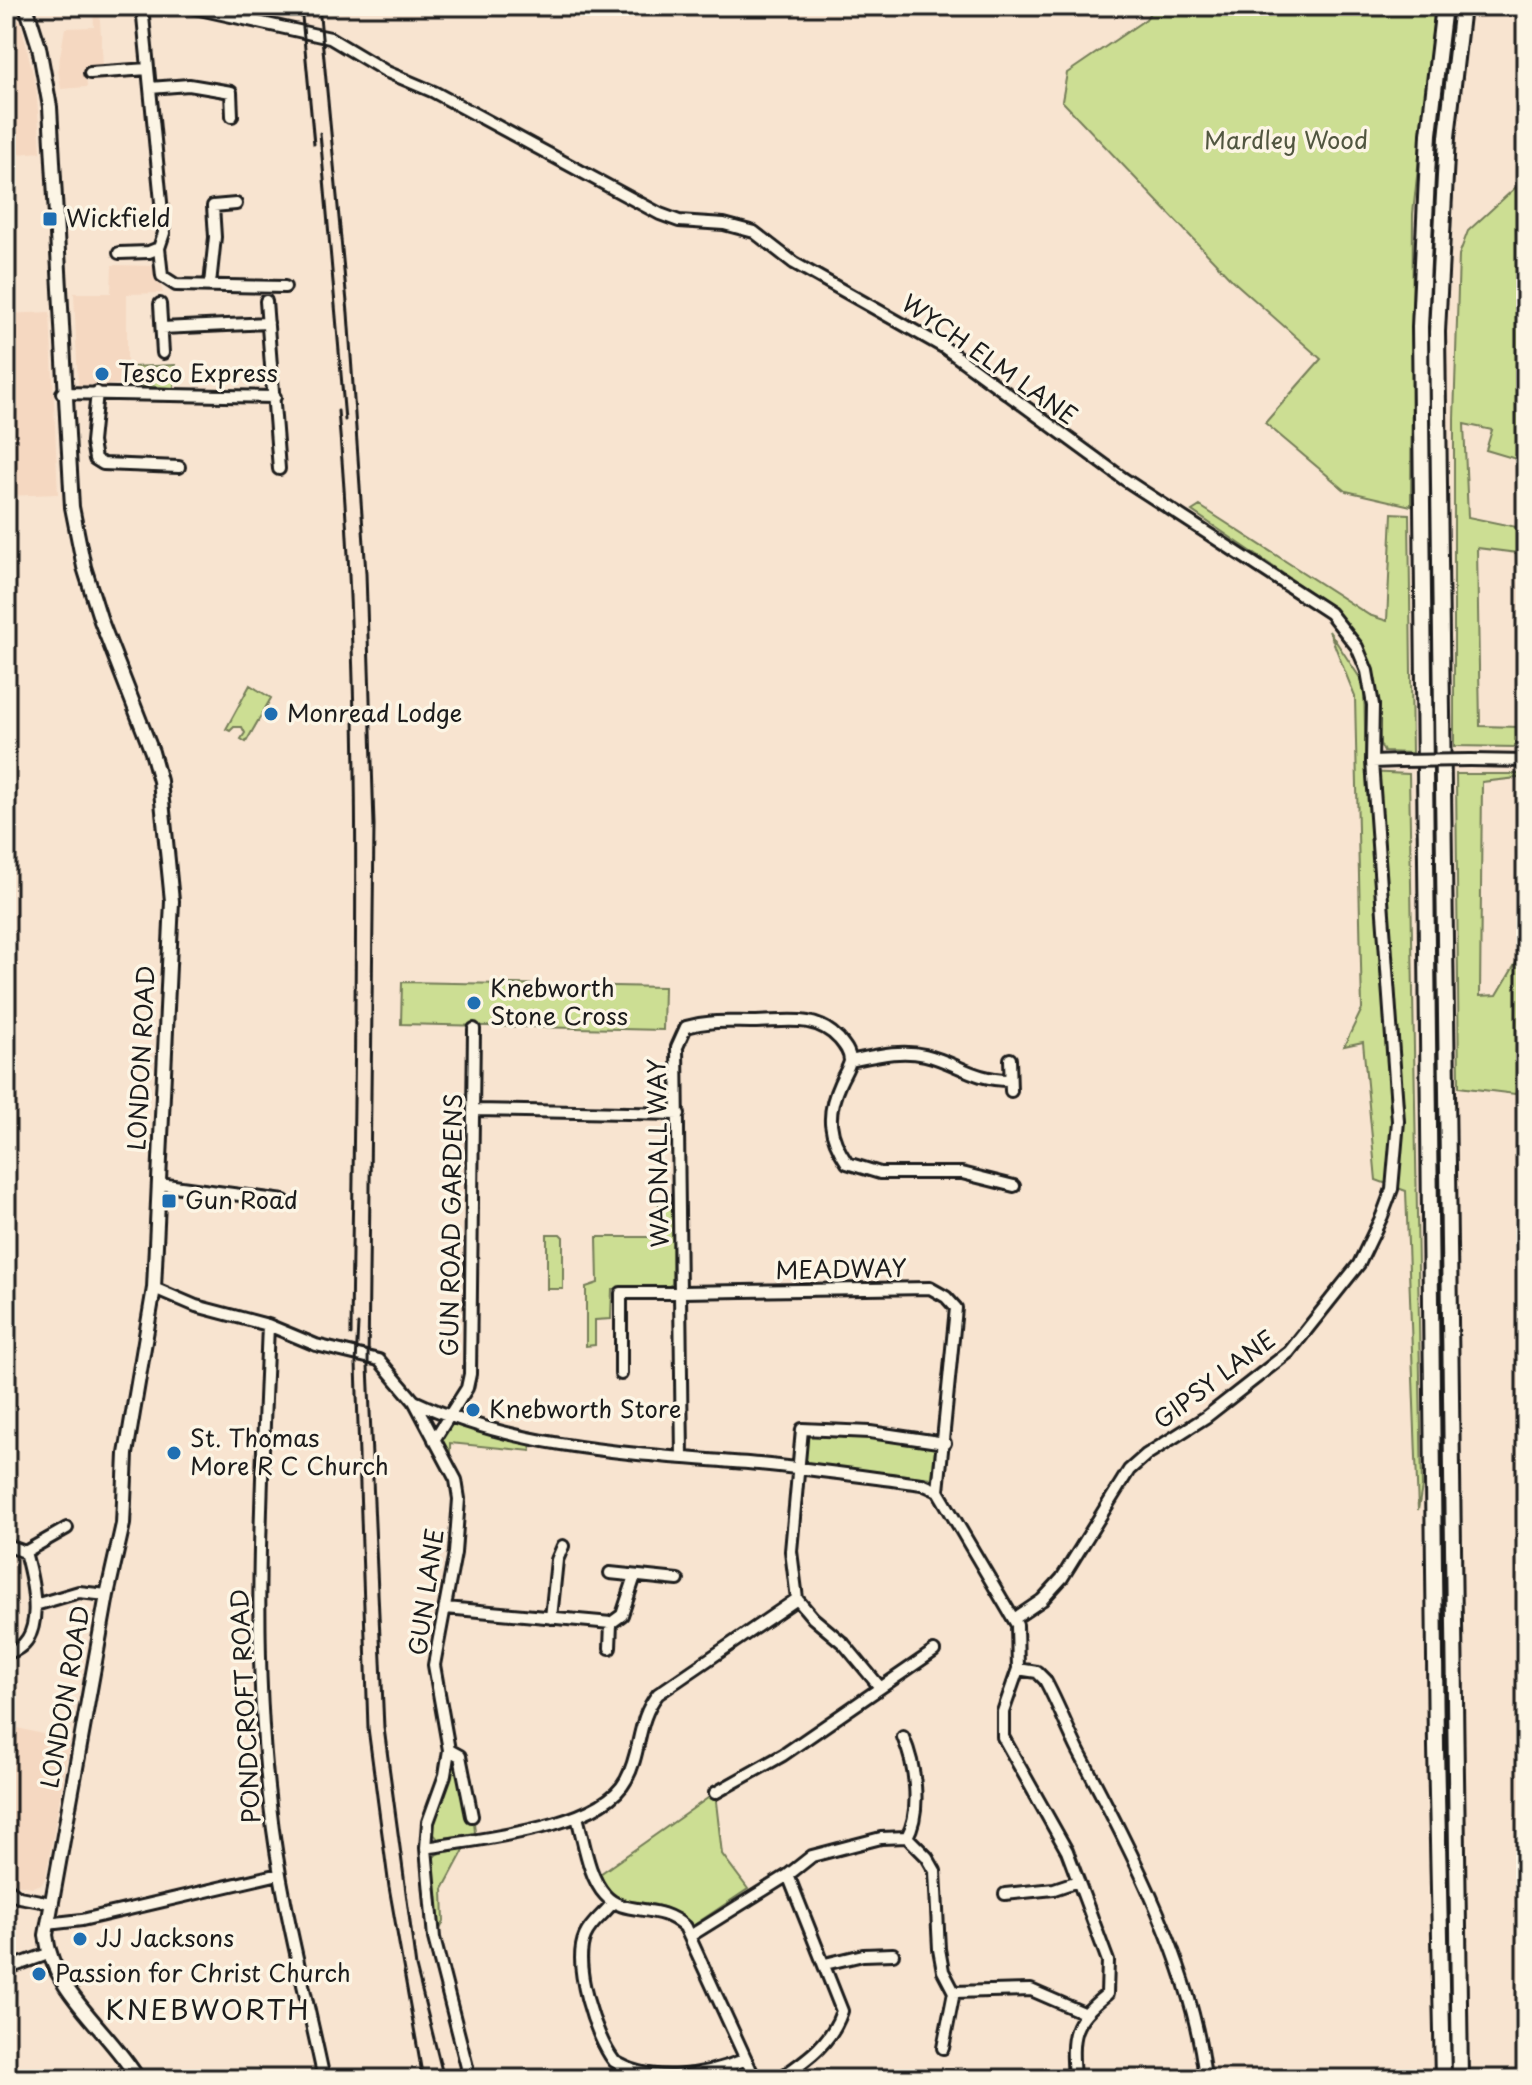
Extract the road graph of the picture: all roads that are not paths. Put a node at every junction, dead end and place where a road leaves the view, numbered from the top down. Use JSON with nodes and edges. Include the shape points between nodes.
{"nodes":[{"id":1,"x":142,"y":6,"type":"edge"},
{"id":2,"x":186,"y":6,"type":"edge"},
{"id":3,"x":1444,"y":6,"type":"edge"},
{"id":4,"x":1462,"y":6,"type":"edge"},
{"id":5,"x":28,"y":12,"type":"edge"},
{"id":6,"x":148,"y":69,"type":"junction"},
{"id":7,"x":90,"y":73,"type":"dead end"},
{"id":8,"x":150,"y":88,"type":"junction"},
{"id":9,"x":232,"y":116,"type":"dead end"},
{"id":10,"x":236,"y":204,"type":"dead end"},
{"id":11,"x":159,"y":248,"type":"junction"},
{"id":12,"x":119,"y":253,"type":"dead end"},
{"id":13,"x":210,"y":284,"type":"junction"},
{"id":14,"x":285,"y":287,"type":"dead end"},
{"id":15,"x":266,"y":301,"type":"dead end"},
{"id":16,"x":160,"y":304,"type":"dead end"},
{"id":17,"x":268,"y":323,"type":"junction"},
{"id":18,"x":162,"y":328,"type":"junction"},
{"id":19,"x":163,"y":353,"type":"dead end"},
{"id":20,"x":97,"y":392,"type":"junction"},
{"id":21,"x":62,"y":393,"type":"junction"},
{"id":22,"x":275,"y":397,"type":"junction"},
{"id":23,"x":179,"y":467,"type":"dead end"},
{"id":24,"x":279,"y":469,"type":"dead end"},
{"id":25,"x":1526,"y":761,"type":"edge"},
{"id":26,"x":1372,"y":762,"type":"junction"},
{"id":27,"x":474,"y":1029,"type":"dead end"},
{"id":28,"x":1010,"y":1059,"type":"dead end"},
{"id":29,"x":850,"y":1061,"type":"junction"},
{"id":30,"x":475,"y":1110,"type":"junction"},
{"id":31,"x":679,"y":1114,"type":"junction"},
{"id":32,"x":159,"y":1184,"type":"junction"},
{"id":33,"x":1014,"y":1186,"type":"dead end"},
{"id":34,"x":284,"y":1201,"type":"dead end"},
{"id":35,"x":154,"y":1288,"type":"junction"},
{"id":36,"x":680,"y":1293,"type":"junction"},
{"id":37,"x":268,"y":1325,"type":"junction"},
{"id":38,"x":621,"y":1374,"type":"dead end"},
{"id":39,"x":414,"y":1401,"type":"junction"},
{"id":40,"x":450,"y":1415,"type":"junction"},
{"id":41,"x":434,"y":1440,"type":"junction"},
{"id":42,"x":945,"y":1443,"type":"junction"},
{"id":43,"x":682,"y":1458,"type":"junction"},
{"id":44,"x":798,"y":1467,"type":"junction"},
{"id":45,"x":938,"y":1491,"type":"junction"},
{"id":46,"x":67,"y":1528,"type":"dead end"},
{"id":47,"x":6,"y":1545,"type":"edge"},
{"id":48,"x":563,"y":1546,"type":"dead end"},
{"id":49,"x":25,"y":1552,"type":"junction"},
{"id":50,"x":610,"y":1573,"type":"dead end"},
{"id":51,"x":635,"y":1576,"type":"junction"},
{"id":52,"x":678,"y":1580,"type":"dead end"},
{"id":53,"x":107,"y":1595,"type":"junction"},
{"id":54,"x":797,"y":1599,"type":"junction"},
{"id":55,"x":35,"y":1605,"type":"junction"},
{"id":56,"x":446,"y":1608,"type":"junction"},
{"id":57,"x":551,"y":1618,"type":"junction"},
{"id":58,"x":1014,"y":1619,"type":"junction"},
{"id":59,"x":611,"y":1623,"type":"junction"},
{"id":60,"x":610,"y":1648,"type":"dead end"},
{"id":61,"x":934,"y":1651,"type":"dead end"},
{"id":62,"x":6,"y":1653,"type":"edge"},
{"id":63,"x":1018,"y":1669,"type":"junction"},
{"id":64,"x":879,"y":1686,"type":"junction"},
{"id":65,"x":903,"y":1737,"type":"dead end"},
{"id":66,"x":449,"y":1750,"type":"junction"},
{"id":67,"x":715,"y":1793,"type":"dead end"},
{"id":68,"x":472,"y":1816,"type":"dead end"},
{"id":69,"x":577,"y":1817,"type":"junction"},
{"id":70,"x":907,"y":1837,"type":"junction"},
{"id":71,"x":426,"y":1848,"type":"junction"},
{"id":72,"x":279,"y":1874,"type":"junction"},
{"id":73,"x":788,"y":1875,"type":"junction"},
{"id":74,"x":1078,"y":1881,"type":"junction"},
{"id":75,"x":6,"y":1887,"type":"edge"},
{"id":76,"x":1005,"y":1894,"type":"dead end"},
{"id":77,"x":613,"y":1902,"type":"junction"},
{"id":78,"x":51,"y":1903,"type":"junction"},
{"id":79,"x":47,"y":1924,"type":"junction"},
{"id":80,"x":690,"y":1936,"type":"junction"},
{"id":81,"x":48,"y":1954,"type":"junction"},
{"id":82,"x":893,"y":1954,"type":"dead end"},
{"id":83,"x":825,"y":1964,"type":"junction"},
{"id":84,"x":6,"y":1969,"type":"edge"},
{"id":85,"x":954,"y":1992,"type":"junction"},
{"id":86,"x":1084,"y":2013,"type":"junction"},
{"id":87,"x":943,"y":2048,"type":"dead end"},
{"id":88,"x":744,"y":2060,"type":"junction"},
{"id":89,"x":138,"y":2079,"type":"edge"},
{"id":90,"x":324,"y":2079,"type":"edge"},
{"id":91,"x":464,"y":2079,"type":"edge"},
{"id":92,"x":755,"y":2079,"type":"edge"},
{"id":93,"x":779,"y":2079,"type":"edge"},
{"id":94,"x":1074,"y":2079,"type":"edge"},
{"id":95,"x":1205,"y":2079,"type":"edge"},
{"id":96,"x":1443,"y":2079,"type":"edge"},
{"id":97,"x":1460,"y":2079,"type":"edge"}],
"edges":[{"from":1,"to":6,"type":"street"},
{"from":2,"to":26,"type":"street","name":"WYCH ELM LANE","via":[[330,38],[660,214],[754,232],[794,263],[945,348],[1124,479],[1330,613],[1357,647],[1367,671],[1373,705]]},
{"from":3,"to":96,"type":"highway","via":[[1429,134],[1420,327]]},
{"from":4,"to":97,"type":"highway","via":[[1447,137],[1437,332]]},
{"from":5,"to":21,"type":"main road","name":"LONDON ROAD","via":[[45,75],[52,134]]},
{"from":6,"to":7,"type":"street"},
{"from":6,"to":8,"type":"street"},
{"from":8,"to":9,"type":"street","via":[[189,85],[231,92]]},
{"from":8,"to":11,"type":"street","via":[[164,233]]},
{"from":10,"to":13,"type":"street","via":[[213,206]]},
{"from":11,"to":12,"type":"street"},
{"from":11,"to":13,"type":"street","via":[[160,272],[166,280],[176,285]]},
{"from":13,"to":14,"type":"street"},
{"from":15,"to":17,"type":"street"},
{"from":16,"to":18,"type":"street"},
{"from":17,"to":18,"type":"street"},
{"from":17,"to":22,"type":"street"},
{"from":18,"to":19,"type":"street"},
{"from":20,"to":21,"type":"street"},
{"from":20,"to":22,"type":"street"},
{"from":20,"to":23,"type":"street","via":[[95,459],[103,464]]},
{"from":21,"to":32,"type":"main road","name":"LONDON ROAD","via":[[72,507],[84,567],[152,752],[167,821],[172,901]]},
{"from":22,"to":24,"type":"street"},
{"from":25,"to":26,"type":"street","bridge":true},
{"from":26,"to":58,"type":"street","name":"GIPSY LANE","via":[[1398,1121],[1392,1189],[1382,1216],[1359,1264],[1289,1352],[1129,1470],[1062,1578]]},
{"from":27,"to":30,"type":"street","name":"GUN ROAD GARDENS"},
{"from":28,"to":29,"type":"street","via":[[1010,1086],[911,1053]]},
{"from":29,"to":31,"type":"street","name":"WADNALL WAY","via":[[847,1048],[834,1034],[804,1020],[712,1019],[686,1027],[677,1047]]},
{"from":29,"to":33,"type":"street","via":[[829,1120],[832,1138],[847,1163],[880,1173],[962,1173]]},
{"from":30,"to":31,"type":"street"},
{"from":30,"to":40,"type":"street","name":"GUN ROAD GARDENS","via":[[470,1374]]},
{"from":31,"to":36,"type":"street","name":"WADNALL WAY"},
{"from":32,"to":34,"type":"street"},
{"from":32,"to":35,"type":"main road","name":"LONDON ROAD"},
{"from":35,"to":37,"type":"street","via":[[196,1306]]},
{"from":35,"to":53,"type":"main road","name":"LONDON ROAD","via":[[126,1454],[123,1524]]},
{"from":36,"to":38,"type":"street","name":"MEADWAY","via":[[621,1293]]},
{"from":36,"to":42,"type":"street","name":"MEADWAY","via":[[930,1288],[946,1297],[956,1308]]},
{"from":36,"to":43,"type":"street","name":"WADNALL WAY"},
{"from":37,"to":39,"type":"street","name":"GUN LANE","via":[[316,1345],[374,1358]]},
{"from":37,"to":72,"type":"street","name":"PONDCROFT ROAD","via":[[257,1630]]},
{"from":39,"to":40,"type":"street"},
{"from":39,"to":41,"type":"street","name":"GUN LANE"},
{"from":40,"to":41,"type":"street","name":"GUN ROAD GARDENS"},
{"from":40,"to":43,"type":"street","via":[[592,1451]]},
{"from":41,"to":56,"type":"street","name":"GUN LANE","via":[[456,1480],[459,1499]]},
{"from":42,"to":44,"type":"street","via":[[802,1429]]},
{"from":42,"to":45,"type":"street","name":"MEADWAY"},
{"from":43,"to":44,"type":"street"},
{"from":44,"to":45,"type":"street","via":[[922,1484]]},
{"from":44,"to":54,"type":"street","via":[[790,1560]]},
{"from":45,"to":58,"type":"street"},
{"from":46,"to":49,"type":"street"},
{"from":47,"to":49,"type":"street"},
{"from":48,"to":57,"type":"street"},
{"from":49,"to":55,"type":"street"},
{"from":50,"to":51,"type":"street"},
{"from":51,"to":52,"type":"street"},
{"from":51,"to":59,"type":"street","via":[[622,1615]]},
{"from":53,"to":55,"type":"street","via":[[79,1592]]},
{"from":53,"to":78,"type":"main road","name":"LONDON ROAD"},
{"from":54,"to":64,"type":"street"},
{"from":54,"to":69,"type":"street","via":[[658,1694],[642,1717],[622,1788],[605,1806]]},
{"from":55,"to":62,"type":"street","via":[[23,1645]]},
{"from":56,"to":57,"type":"street"},
{"from":56,"to":66,"type":"street","name":"GUN LANE","via":[[434,1665]]},
{"from":57,"to":59,"type":"street"},
{"from":58,"to":63,"type":"street"},
{"from":59,"to":60,"type":"street"},
{"from":61,"to":64,"type":"street"},
{"from":63,"to":74,"type":"street","via":[[1003,1712],[1003,1737],[1067,1851]]},
{"from":63,"to":95,"type":"street","via":[[1037,1672],[1045,1680],[1160,1917],[1199,2032]]},
{"from":64,"to":67,"type":"street","via":[[783,1755]]},
{"from":65,"to":70,"type":"street","via":[[914,1775],[913,1822]]},
{"from":66,"to":68,"type":"street","via":[[460,1756]]},
{"from":66,"to":71,"type":"street","name":"GUN LANE"},
{"from":69,"to":71,"type":"street"},
{"from":69,"to":77,"type":"street","via":[[595,1877]]},
{"from":70,"to":73,"type":"street","via":[[881,1838],[812,1856]]},
{"from":70,"to":85,"type":"street","via":[[935,1871],[939,1949]]},
{"from":71,"to":91,"type":"street","name":"GUN LANE","via":[[434,1938],[467,2067]]},
{"from":72,"to":79,"type":"street"},
{"from":72,"to":90,"type":"street","name":"PONDCROFT ROAD"},
{"from":73,"to":80,"type":"street"},
{"from":73,"to":83,"type":"street"},
{"from":74,"to":76,"type":"street"},
{"from":74,"to":86,"type":"street","via":[[1108,1961],[1107,1994]]},
{"from":75,"to":78,"type":"street","via":[[19,1897]]},
{"from":77,"to":80,"type":"street","via":[[664,1912]]},
{"from":77,"to":88,"type":"street","via":[[588,1930],[581,1951],[592,2012],[614,2061],[640,2072],[679,2076],[718,2071]]},
{"from":78,"to":79,"type":"main road","name":"LONDON ROAD"},
{"from":79,"to":81,"type":"main road","name":"LONDON ROAD"},
{"from":80,"to":88,"type":"street"},
{"from":81,"to":84,"type":"street"},
{"from":81,"to":89,"type":"main road","name":"LONDON ROAD","via":[[60,1980]]},
{"from":82,"to":83,"type":"street"},
{"from":83,"to":93,"type":"street","via":[[842,2011],[836,2029],[817,2052]]},
{"from":85,"to":86,"type":"street","via":[[1031,1990]]},
{"from":85,"to":87,"type":"street"},
{"from":86,"to":94,"type":"street","via":[[1071,2036]]},
{"from":88,"to":92,"type":"street"}]}
